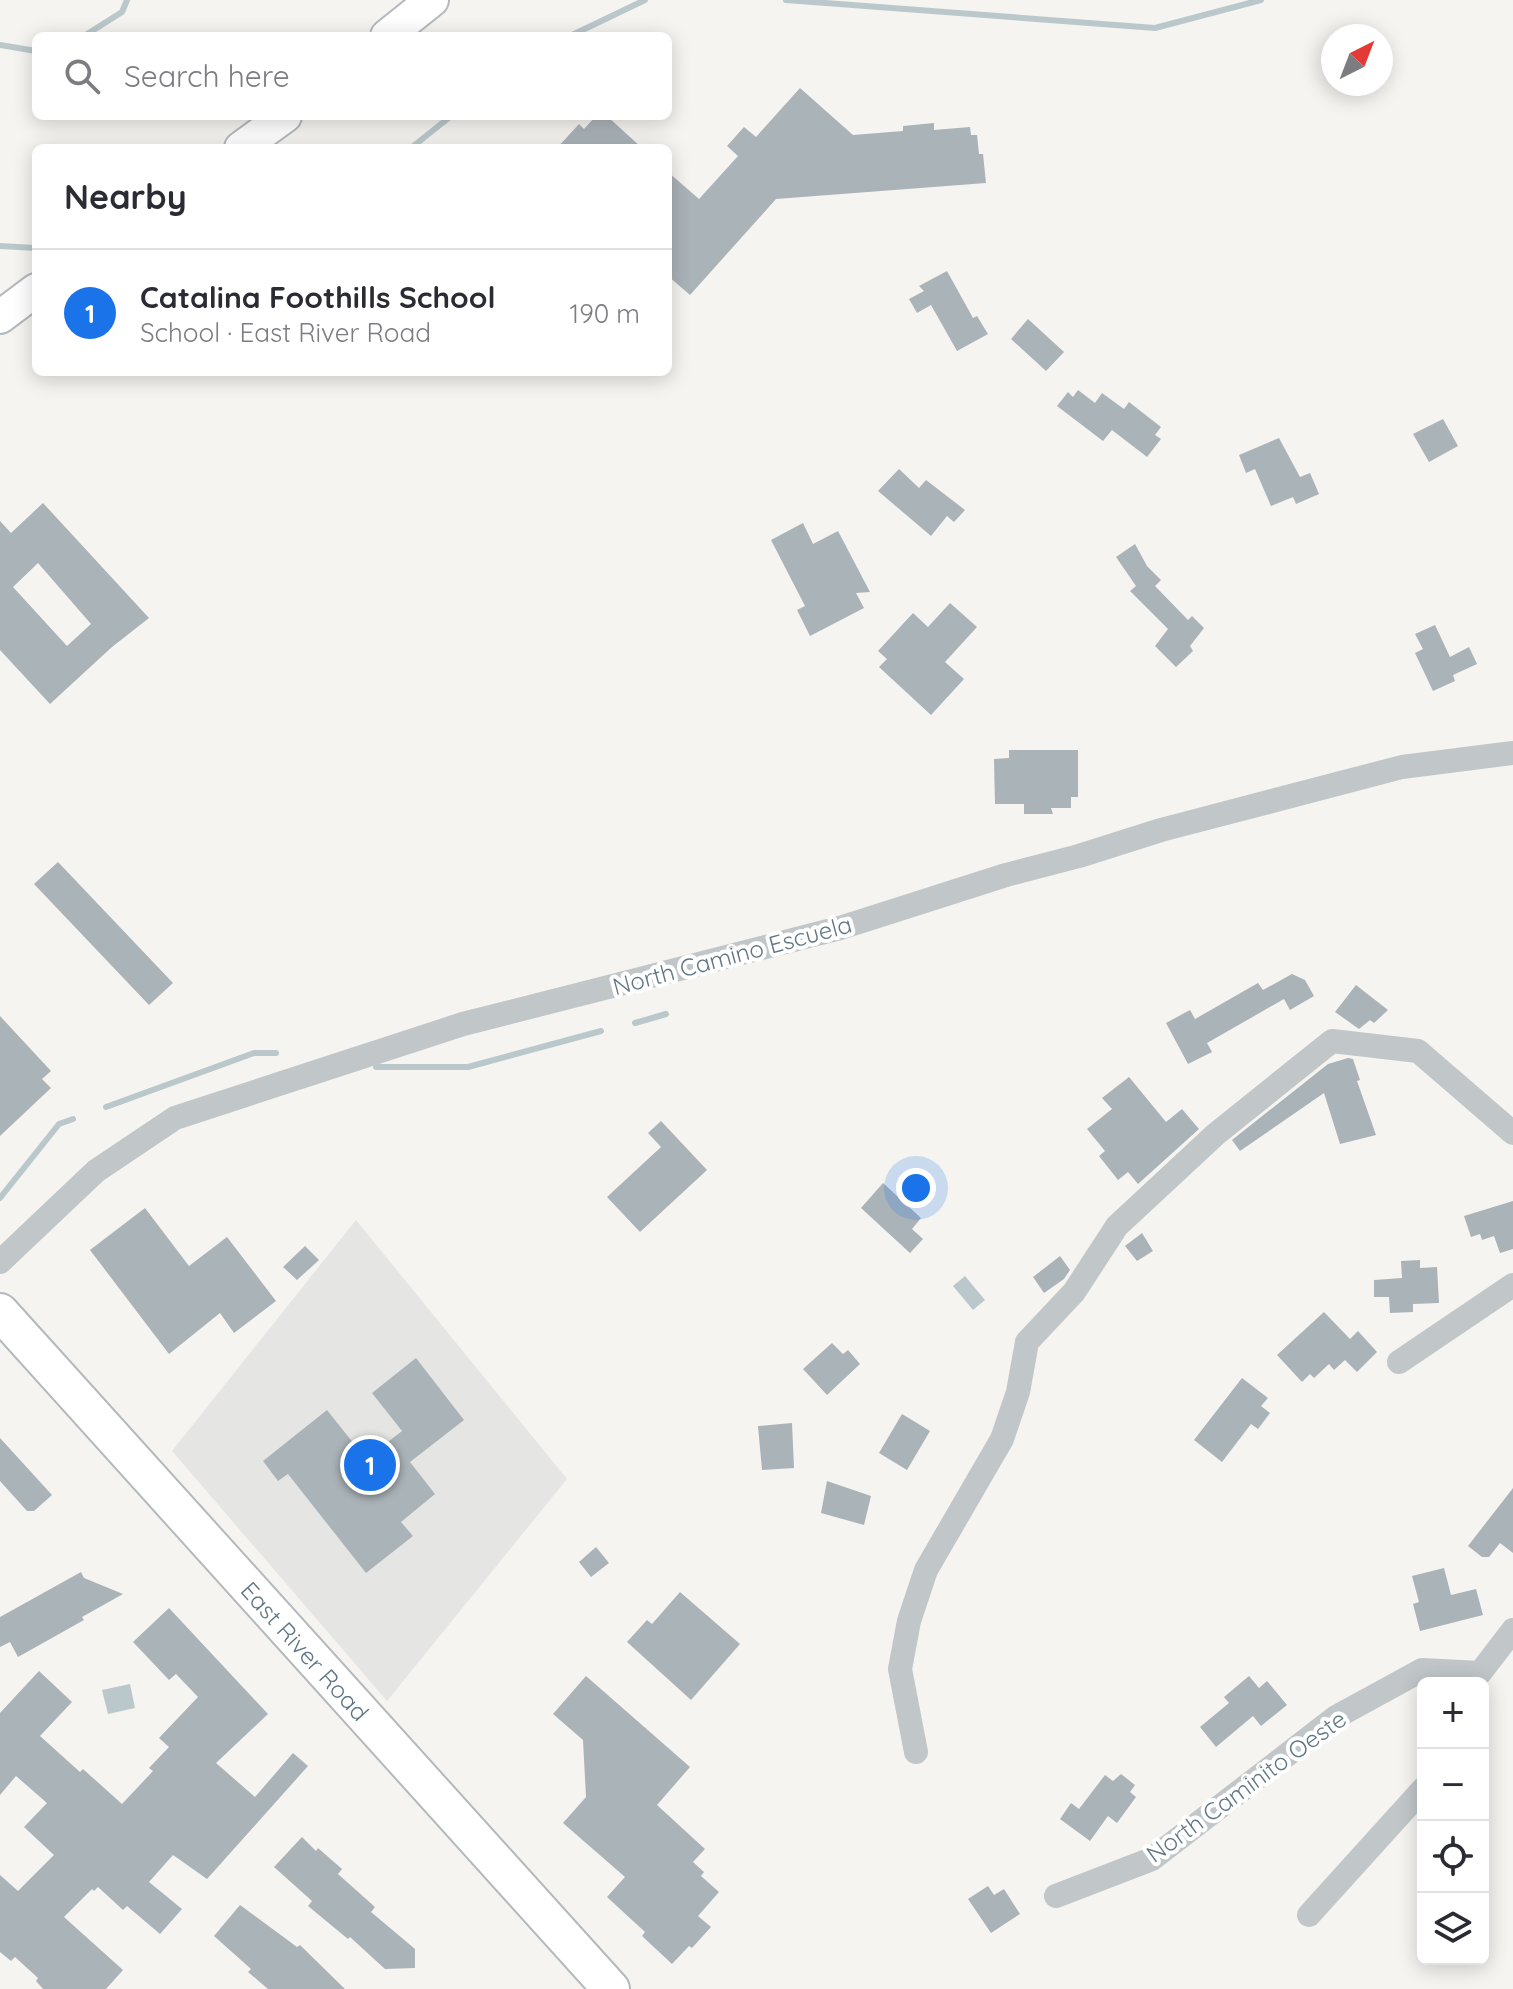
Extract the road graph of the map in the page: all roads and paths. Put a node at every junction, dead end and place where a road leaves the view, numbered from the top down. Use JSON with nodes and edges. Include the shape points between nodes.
{"nodes":[{"id":1,"x":432,"y":0,"type":"edge"},
{"id":2,"x":392,"y":32,"type":"edge"},
{"id":3,"x":280,"y":120,"type":"edge"},
{"id":4,"x":246,"y":144,"type":"edge"},
{"id":5,"x":32,"y":293,"type":"edge"},
{"id":6,"x":0,"y":317,"type":"edge"},
{"id":7,"x":1513,"y":753,"type":"edge"},
{"id":8,"x":1513,"y":1133,"type":"edge"},
{"id":9,"x":0,"y":1262,"type":"edge"},
{"id":10,"x":1513,"y":1285,"type":"edge"},
{"id":11,"x":0,"y":1312,"type":"edge"},
{"id":12,"x":1399,"y":1362,"type":"dead end"},
{"id":13,"x":1513,"y":1630,"type":"edge"},
{"id":14,"x":1473,"y":1677,"type":"edge"},
{"id":15,"x":1481,"y":1677,"type":"edge"},
{"id":16,"x":916,"y":1752,"type":"dead end"},
{"id":17,"x":1417,"y":1796,"type":"edge"},
{"id":18,"x":1056,"y":1896,"type":"dead end"},
{"id":19,"x":1309,"y":1915,"type":"dead end"},
{"id":20,"x":611,"y":1989,"type":"edge"}],
"edges":[{"from":1,"to":2,"type":"main road"},
{"from":3,"to":4,"type":"main road"},
{"from":5,"to":6,"type":"main road"},
{"from":7,"to":9,"type":"street","name":"North Camino Escuela","via":[[1402,767],[1161,830],[840,928],[463,1024],[175,1118],[96,1171]]},
{"from":8,"to":16,"type":"street","via":[[1418,1051],[1332,1041],[1216,1134],[1117,1226],[1074,1292],[1027,1342],[1002,1439],[926,1570],[900,1669]]},
{"from":10,"to":12,"type":"street"},
{"from":11,"to":20,"type":"main road","name":"East River Road"},
{"from":13,"to":15,"type":"street"},
{"from":14,"to":18,"type":"street","name":"North Caminito Oeste","via":[[1422,1670],[1336,1717],[1152,1859]]},
{"from":17,"to":19,"type":"street"}]}
